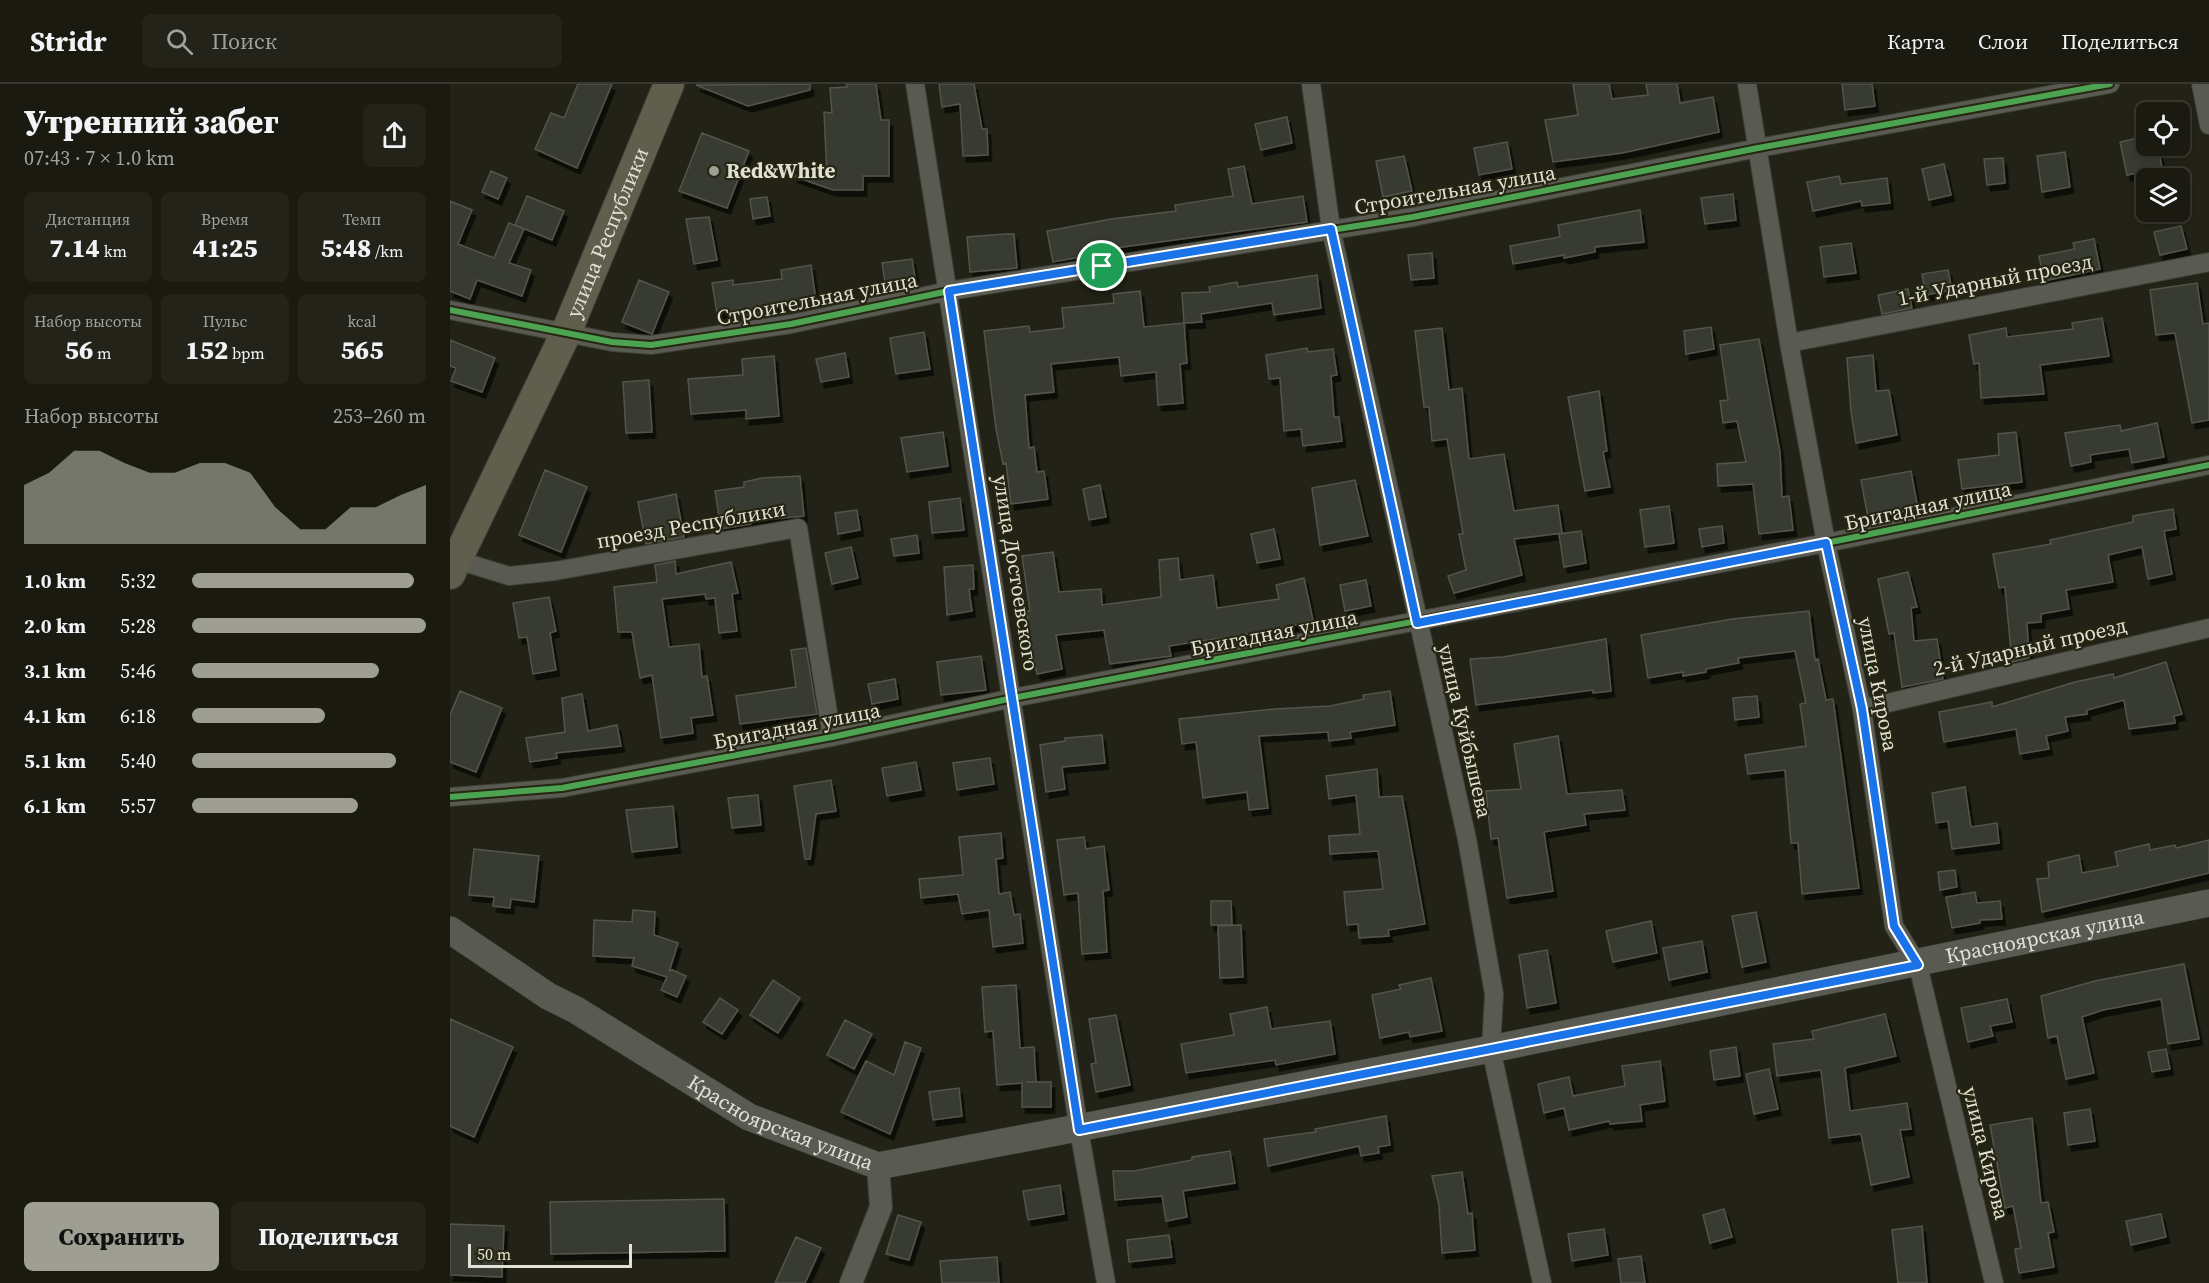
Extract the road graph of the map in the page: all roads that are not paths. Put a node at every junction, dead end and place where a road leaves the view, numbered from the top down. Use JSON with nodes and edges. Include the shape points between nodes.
{"nodes":[{"id":1,"x":669,"y":84,"type":"edge"},
{"id":2,"x":915,"y":84,"type":"edge"},
{"id":3,"x":1311,"y":84,"type":"edge"},
{"id":4,"x":1747,"y":84,"type":"edge"},
{"id":5,"x":2110,"y":84,"type":"edge"},
{"id":6,"x":2201,"y":84,"type":"edge"},
{"id":7,"x":2209,"y":125,"type":"edge"},
{"id":8,"x":1758,"y":147,"type":"junction"},
{"id":9,"x":1331,"y":229,"type":"junction"},
{"id":10,"x":2209,"y":262,"type":"edge"},
{"id":11,"x":949,"y":291,"type":"junction"},
{"id":12,"x":450,"y":310,"type":"edge"},
{"id":13,"x":566,"y":333,"type":"junction"},
{"id":14,"x":1789,"y":343,"type":"junction"},
{"id":15,"x":2209,"y":465,"type":"edge"},
{"id":16,"x":1826,"y":543,"type":"junction"},
{"id":17,"x":453,"y":567,"type":"edge"},
{"id":18,"x":1417,"y":623,"type":"junction"},
{"id":19,"x":2209,"y":628,"type":"edge"},
{"id":20,"x":1013,"y":698,"type":"junction"},
{"id":21,"x":1862,"y":709,"type":"junction"},
{"id":22,"x":832,"y":737,"type":"junction"},
{"id":23,"x":450,"y":797,"type":"edge"},
{"id":24,"x":2209,"y":903,"type":"edge"},
{"id":25,"x":450,"y":930,"type":"edge"},
{"id":26,"x":1918,"y":965,"type":"junction"},
{"id":27,"x":1491,"y":1049,"type":"junction"},
{"id":28,"x":1079,"y":1130,"type":"junction"},
{"id":29,"x":878,"y":1166,"type":"junction"},
{"id":30,"x":851,"y":1283,"type":"edge"},
{"id":31,"x":1106,"y":1283,"type":"edge"},
{"id":32,"x":1542,"y":1283,"type":"edge"},
{"id":33,"x":1994,"y":1283,"type":"edge"}],
"edges":[{"from":1,"to":13,"type":"main road","name":"улица Республики"},
{"from":2,"to":11,"type":"street","name":"улица Достоевского"},
{"from":3,"to":9,"type":"street","name":"улица Куйбышева"},
{"from":4,"to":8,"type":"street","name":"улица Кирова"},
{"from":5,"to":8,"type":"street","name":"Строительная улица"},
{"from":6,"to":7,"type":"street"},
{"from":8,"to":9,"type":"street","name":"Строительная улица","via":[[1413,217]]},
{"from":8,"to":14,"type":"street","name":"улица Кирова"},
{"from":9,"to":11,"type":"street","name":"Строительная улица"},
{"from":9,"to":18,"type":"street","name":"улица Куйбышева"},
{"from":10,"to":14,"type":"street","name":"1-й Ударный проезд"},
{"from":11,"to":13,"type":"street","name":"Строительная улица","via":[[791,324],[651,345]]},
{"from":11,"to":20,"type":"street","name":"улица Достоевского"},
{"from":12,"to":13,"type":"street","name":"Строительная улица"},
{"from":13,"to":17,"type":"main road","name":"улица Республики"},
{"from":14,"to":16,"type":"street","name":"улица Кирова"},
{"from":15,"to":16,"type":"street","name":"Бригадная улица"},
{"from":16,"to":18,"type":"street","name":"Бригадная улица"},
{"from":16,"to":21,"type":"street","name":"улица Кирова"},
{"from":17,"to":22,"type":"street","name":"проезд Республики","via":[[509,576],[555,571],[798,528]]},
{"from":18,"to":20,"type":"street","name":"Бригадная улица"},
{"from":18,"to":27,"type":"street","name":"улица Куйбышева","via":[[1467,839],[1494,994]]},
{"from":19,"to":21,"type":"street","name":"2-й Ударный проезд"},
{"from":20,"to":22,"type":"street","name":"Бригадная улица"},
{"from":20,"to":28,"type":"street","name":"улица Достоевского"},
{"from":21,"to":26,"type":"street","name":"улица Кирова","via":[[1894,926]]},
{"from":22,"to":23,"type":"street","name":"Бригадная улица","via":[[562,788]]},
{"from":24,"to":26,"type":"main road","name":"Красноярская улица"},
{"from":25,"to":29,"type":"main road","name":"Красноярская улица","via":[[548,996],[749,1117]]},
{"from":26,"to":27,"type":"main road","name":"Красноярская улица"},
{"from":26,"to":33,"type":"street","name":"улица Кирова"},
{"from":27,"to":28,"type":"main road","name":"Красноярская улица"},
{"from":27,"to":32,"type":"street","name":"улица Куйбышева"},
{"from":28,"to":29,"type":"main road","name":"Красноярская улица"},
{"from":28,"to":31,"type":"street","name":"улица Достоевского"},
{"from":29,"to":30,"type":"street","via":[[881,1207]]}]}
